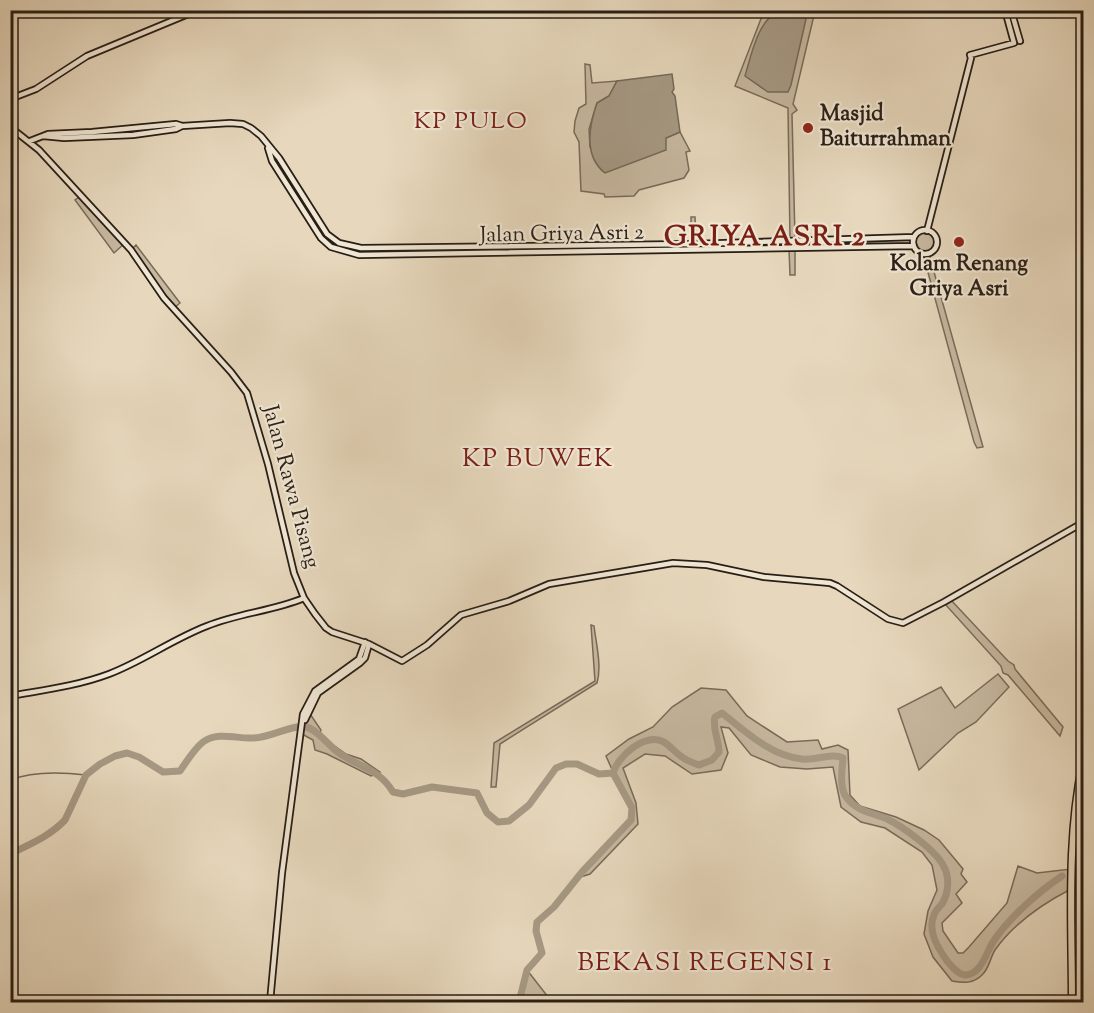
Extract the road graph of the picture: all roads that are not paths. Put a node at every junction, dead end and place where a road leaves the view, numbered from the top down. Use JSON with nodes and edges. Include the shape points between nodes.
{"nodes":[{"id":1,"x":198,"y":10,"type":"edge"},
{"id":2,"x":1005,"y":10,"type":"edge"},
{"id":3,"x":1011,"y":10,"type":"edge"},
{"id":4,"x":1020,"y":41,"type":"dead end"},
{"id":5,"x":10,"y":99,"type":"edge"},
{"id":6,"x":10,"y":127,"type":"edge"},
{"id":7,"x":30,"y":141,"type":"junction"},
{"id":8,"x":268,"y":148,"type":"junction"},
{"id":9,"x":927,"y":231,"type":"junction"},
{"id":10,"x":915,"y":237,"type":"junction"},
{"id":11,"x":914,"y":246,"type":"junction"},
{"id":12,"x":1083,"y":522,"type":"edge"},
{"id":13,"x":304,"y":598,"type":"junction"},
{"id":14,"x":367,"y":643,"type":"junction"},
{"id":15,"x":10,"y":696,"type":"edge"},
{"id":16,"x":1083,"y":757,"type":"edge"},
{"id":17,"x":1083,"y":823,"type":"edge"},
{"id":18,"x":271,"y":1002,"type":"edge"},
{"id":19,"x":1072,"y":1002,"type":"edge"},
{"id":20,"x":1081,"y":1002,"type":"edge"}],
"edges":[{"from":1,"to":5,"type":"street","via":[[87,56],[45,84]]},
{"from":2,"to":9,"type":"street","via":[[1014,43],[970,54]]},
{"from":3,"to":4,"type":"street"},
{"from":6,"to":7,"type":"street","name":"Jalan Rawa Pisang"},
{"from":7,"to":8,"type":"street","name":"Jalan Griya Asri 2","via":[[42,136],[142,134],[223,123],[243,124],[258,134]]},
{"from":7,"to":13,"type":"street","name":"Jalan Rawa Pisang","via":[[129,248],[165,298],[247,393]]},
{"from":8,"to":10,"type":"street","name":"Jalan Griya Asri 2","via":[[279,158],[327,234],[339,243],[361,249]]},
{"from":8,"to":11,"type":"street","name":"Jalan Griya Asri 2","via":[[321,238],[331,247],[359,255]]},
{"from":9,"to":10,"type":"street"},
{"from":9,"to":11,"type":"street","via":[[936,238],[935,249],[923,254]]},
{"from":10,"to":11,"type":"street"},
{"from":12,"to":14,"type":"street","via":[[903,623],[888,619],[830,583],[673,563],[549,584],[461,615],[402,661]]},
{"from":13,"to":14,"type":"street","via":[[326,628]]},
{"from":13,"to":15,"type":"street","name":"Jalan Rawa Pisang","via":[[208,626],[95,679]]},
{"from":14,"to":18,"type":"street","via":[[357,666],[318,694],[303,719]]},
{"from":16,"to":19,"type":"highway","via":[[1071,860]]},
{"from":17,"to":20,"type":"highway"}]}
